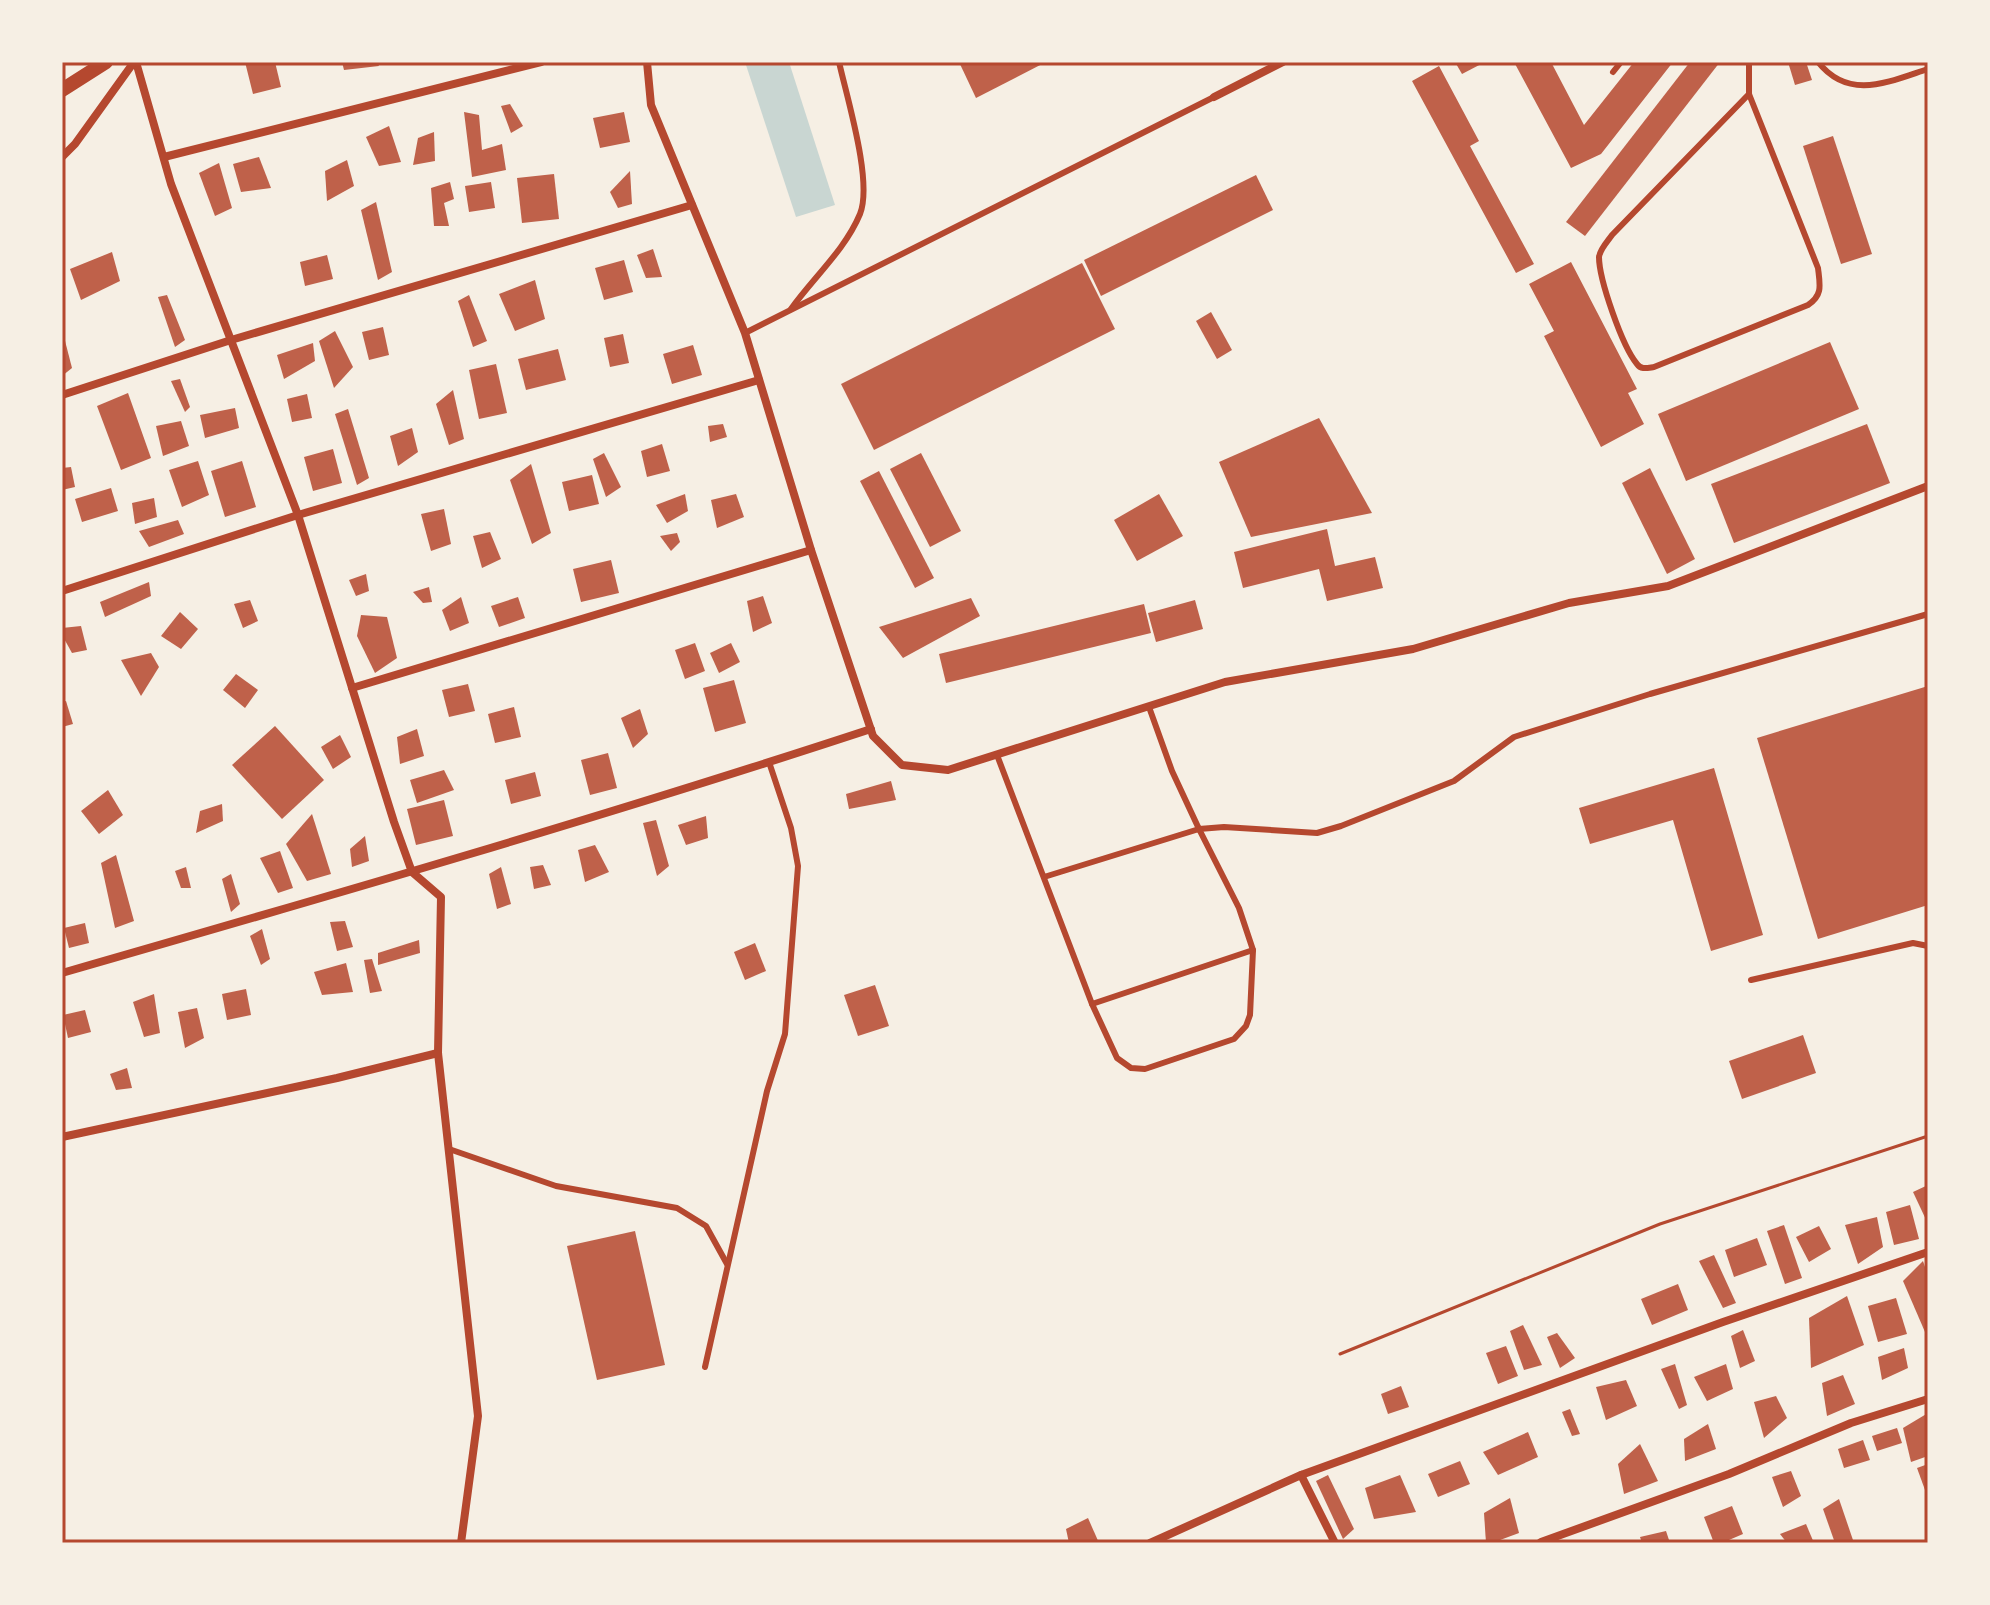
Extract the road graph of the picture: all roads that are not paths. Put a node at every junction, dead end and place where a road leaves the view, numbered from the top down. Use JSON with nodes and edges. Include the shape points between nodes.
{"nodes":[{"id":1,"x":106,"y":62,"type":"edge"},
{"id":2,"x":135,"y":62,"type":"edge"},
{"id":3,"x":541,"y":62,"type":"edge"},
{"id":4,"x":647,"y":62,"type":"edge"},
{"id":5,"x":839,"y":62,"type":"edge"},
{"id":6,"x":1283,"y":62,"type":"edge"},
{"id":7,"x":1621,"y":62,"type":"edge"},
{"id":8,"x":1749,"y":62,"type":"edge"},
{"id":9,"x":1818,"y":62,"type":"edge"},
{"id":10,"x":1928,"y":69,"type":"edge"},
{"id":11,"x":1613,"y":72,"type":"dead end"},
{"id":12,"x":62,"y":90,"type":"edge"},
{"id":13,"x":1749,"y":94,"type":"junction"},
{"id":14,"x":1214,"y":97,"type":"joint"},
{"id":15,"x":62,"y":157,"type":"edge"},
{"id":16,"x":164,"y":157,"type":"junction"},
{"id":17,"x":692,"y":205,"type":"junction"},
{"id":18,"x":789,"y":312,"type":"junction"},
{"id":19,"x":745,"y":333,"type":"junction"},
{"id":20,"x":231,"y":340,"type":"junction"},
{"id":21,"x":759,"y":380,"type":"junction"},
{"id":22,"x":62,"y":395,"type":"edge"},
{"id":23,"x":1928,"y":486,"type":"edge"},
{"id":24,"x":298,"y":515,"type":"junction"},
{"id":25,"x":811,"y":550,"type":"junction"},
{"id":26,"x":62,"y":591,"type":"edge"},
{"id":27,"x":1928,"y":614,"type":"edge"},
{"id":28,"x":352,"y":688,"type":"junction"},
{"id":29,"x":1149,"y":707,"type":"junction"},
{"id":30,"x":871,"y":729,"type":"junction"},
{"id":31,"x":997,"y":755,"type":"junction"},
{"id":32,"x":769,"y":762,"type":"junction"},
{"id":33,"x":1199,"y":829,"type":"junction"},
{"id":34,"x":412,"y":872,"type":"junction"},
{"id":35,"x":1044,"y":877,"type":"junction"},
{"id":36,"x":1928,"y":946,"type":"edge"},
{"id":37,"x":1253,"y":950,"type":"junction"},
{"id":38,"x":62,"y":973,"type":"edge"},
{"id":39,"x":1751,"y":980,"type":"dead end"},
{"id":40,"x":1092,"y":1004,"type":"junction"},
{"id":41,"x":438,"y":1053,"type":"junction"},
{"id":42,"x":62,"y":1137,"type":"edge"},
{"id":43,"x":449,"y":1149,"type":"junction"},
{"id":44,"x":1928,"y":1252,"type":"edge"},
{"id":45,"x":727,"y":1264,"type":"junction"},
{"id":46,"x":705,"y":1367,"type":"dead end"},
{"id":47,"x":1928,"y":1399,"type":"edge"},
{"id":48,"x":1301,"y":1475,"type":"junction"},
{"id":49,"x":1541,"y":1542,"type":"edge"},
{"id":50,"x":461,"y":1543,"type":"edge"},
{"id":51,"x":1150,"y":1543,"type":"edge"},
{"id":52,"x":1335,"y":1543,"type":"edge"}],
"edges":[{"from":1,"to":12,"type":"street"},
{"from":2,"to":15,"type":"street"},
{"from":2,"to":16,"type":"street"},
{"from":3,"to":16,"type":"street"},
{"from":4,"to":17,"type":"street","via":[[651,105]]},
{"from":5,"to":18,"type":"lane","via":[[863,173],[861,211],[844,242]]},
{"from":6,"to":14,"type":"street"},
{"from":7,"to":11,"type":"lane"},
{"from":8,"to":13,"type":"lane"},
{"from":9,"to":10,"type":"lane","via":[[1833,77],[1859,87]]},
{"from":13,"to":13,"type":"lane","via":[[1599,252],[1601,279],[1632,354],[1644,369],[1818,299],[1818,268]]},
{"from":14,"to":18,"type":"lane"},
{"from":16,"to":20,"type":"street"},
{"from":17,"to":19,"type":"street"},
{"from":17,"to":20,"type":"street"},
{"from":18,"to":19,"type":"lane"},
{"from":19,"to":21,"type":"street"},
{"from":20,"to":22,"type":"street"},
{"from":20,"to":24,"type":"street"},
{"from":21,"to":24,"type":"street"},
{"from":21,"to":25,"type":"street"},
{"from":23,"to":29,"type":"street","via":[[1668,586],[1569,603],[1413,649],[1225,682]]},
{"from":24,"to":26,"type":"street"},
{"from":24,"to":28,"type":"street"},
{"from":25,"to":28,"type":"street"},
{"from":25,"to":30,"type":"street"},
{"from":27,"to":33,"type":"lane","via":[[1514,737],[1454,781],[1317,833]]},
{"from":28,"to":34,"type":"street"},
{"from":29,"to":31,"type":"street"},
{"from":29,"to":33,"type":"lane"},
{"from":30,"to":31,"type":"street","via":[[902,765],[948,770]]},
{"from":30,"to":32,"type":"street"},
{"from":31,"to":35,"type":"lane"},
{"from":32,"to":34,"type":"street"},
{"from":32,"to":45,"type":"lane","via":[[798,866],[785,1034]]},
{"from":33,"to":35,"type":"lane"},
{"from":33,"to":37,"type":"lane","via":[[1239,908]]},
{"from":34,"to":38,"type":"street"},
{"from":34,"to":41,"type":"street","via":[[441,897]]},
{"from":35,"to":40,"type":"lane"},
{"from":36,"to":39,"type":"lane","via":[[1913,943]]},
{"from":37,"to":40,"type":"lane"},
{"from":37,"to":40,"type":"lane","via":[[1246,1026],[1234,1039],[1145,1069],[1131,1068],[1117,1058]]},
{"from":41,"to":42,"type":"street"},
{"from":41,"to":43,"type":"street"},
{"from":43,"to":45,"type":"lane","via":[[556,1186],[677,1208],[706,1226]]},
{"from":43,"to":50,"type":"street","via":[[478,1416]]},
{"from":44,"to":48,"type":"street"},
{"from":45,"to":46,"type":"lane"},
{"from":47,"to":49,"type":"street","via":[[1851,1423]]},
{"from":48,"to":51,"type":"street"},
{"from":48,"to":52,"type":"street"}]}
